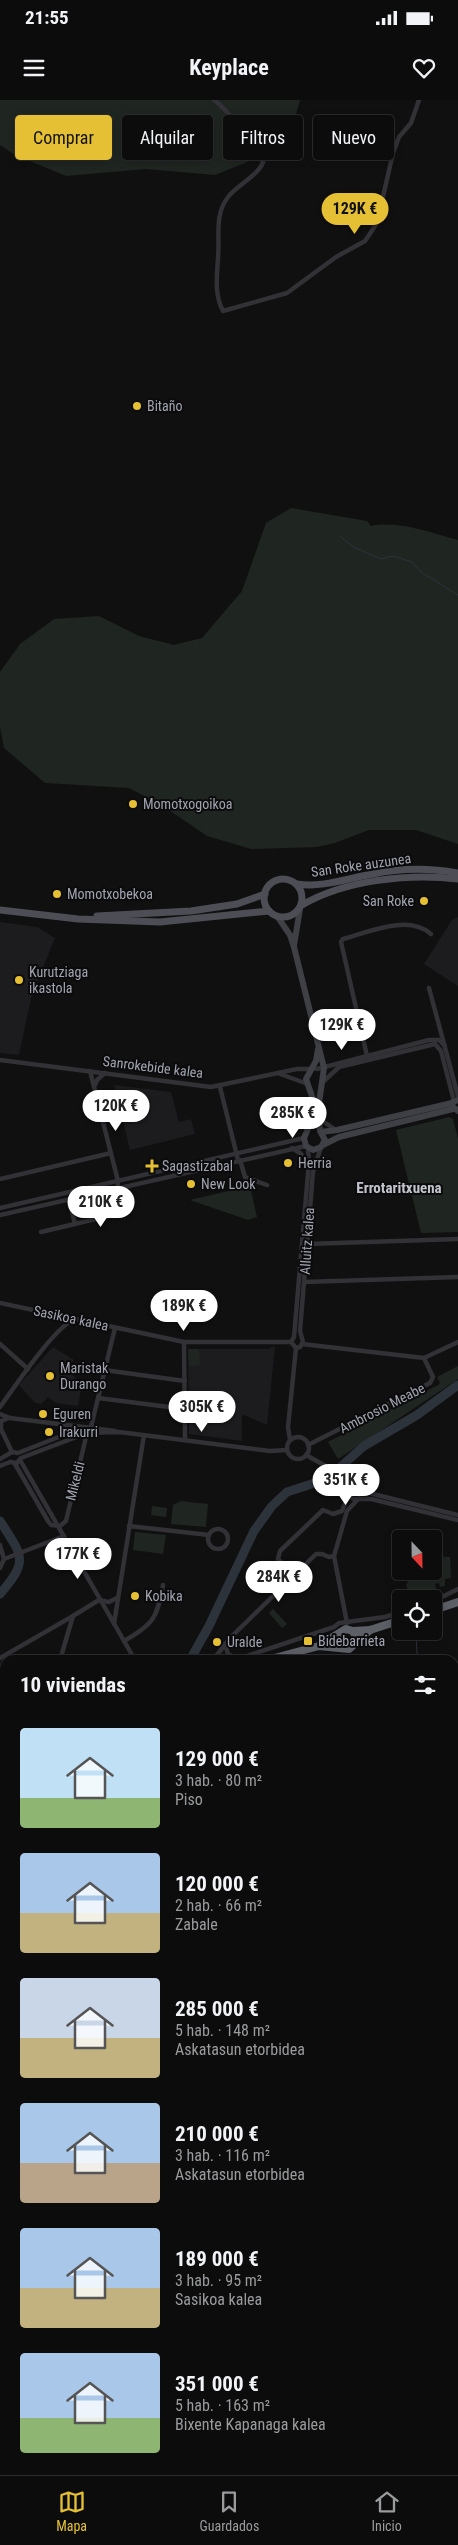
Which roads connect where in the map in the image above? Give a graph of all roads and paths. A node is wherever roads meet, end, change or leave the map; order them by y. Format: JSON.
{"nodes":[{"id":1,"x":214,"y":100,"type":"edge"},
{"id":2,"x":419,"y":100,"type":"edge"},
{"id":3,"x":458,"y":873,"type":"edge"},
{"id":4,"x":458,"y":879,"type":"edge"},
{"id":5,"x":297,"y":884,"type":"junction"},
{"id":6,"x":264,"y":894,"type":"junction"},
{"id":7,"x":0,"y":905,"type":"edge"},
{"id":8,"x":301,"y":907,"type":"junction"},
{"id":9,"x":0,"y":910,"type":"edge"},
{"id":10,"x":269,"y":912,"type":"junction"},
{"id":11,"x":277,"y":916,"type":"junction"},
{"id":12,"x":431,"y":934,"type":"dead end"},
{"id":13,"x":294,"y":947,"type":"junction"},
{"id":14,"x":429,"y":988,"type":"dead end"},
{"id":15,"x":445,"y":1046,"type":"junction"},
{"id":16,"x":320,"y":1052,"type":"junction"},
{"id":17,"x":367,"y":1056,"type":"junction"},
{"id":18,"x":0,"y":1060,"type":"edge"},
{"id":19,"x":337,"y":1063,"type":"junction"},
{"id":20,"x":90,"y":1071,"type":"junction"},
{"id":21,"x":105,"y":1073,"type":"junction"},
{"id":22,"x":318,"y":1073,"type":"junction"},
{"id":23,"x":280,"y":1074,"type":"junction"},
{"id":24,"x":308,"y":1085,"type":"junction"},
{"id":25,"x":95,"y":1087,"type":"junction"},
{"id":26,"x":220,"y":1087,"type":"junction"},
{"id":27,"x":456,"y":1103,"type":"edge"},
{"id":28,"x":318,"y":1110,"type":"junction"},
{"id":29,"x":337,"y":1130,"type":"junction"},
{"id":30,"x":321,"y":1131,"type":"junction"},
{"id":31,"x":305,"y":1135,"type":"junction"},
{"id":32,"x":307,"y":1147,"type":"junction"},
{"id":33,"x":322,"y":1147,"type":"junction"},
{"id":34,"x":292,"y":1148,"type":"junction"},
{"id":35,"x":111,"y":1152,"type":"junction"},
{"id":36,"x":236,"y":1154,"type":"junction"},
{"id":37,"x":239,"y":1160,"type":"junction"},
{"id":38,"x":309,"y":1164,"type":"junction"},
{"id":39,"x":244,"y":1176,"type":"junction"},
{"id":40,"x":0,"y":1179,"type":"edge"},
{"id":41,"x":239,"y":1180,"type":"dead end"},
{"id":42,"x":118,"y":1181,"type":"junction"},
{"id":43,"x":267,"y":1185,"type":"dead end"},
{"id":44,"x":118,"y":1189,"type":"junction"},
{"id":45,"x":69,"y":1200,"type":"junction"},
{"id":46,"x":0,"y":1208,"type":"edge"},
{"id":47,"x":0,"y":1216,"type":"edge"},
{"id":48,"x":75,"y":1224,"type":"junction"},
{"id":49,"x":41,"y":1232,"type":"dead end"},
{"id":50,"x":458,"y":1239,"type":"edge"},
{"id":51,"x":307,"y":1244,"type":"junction"},
{"id":52,"x":458,"y":1277,"type":"edge"},
{"id":53,"x":304,"y":1282,"type":"junction"},
{"id":54,"x":0,"y":1303,"type":"edge"},
{"id":55,"x":61,"y":1315,"type":"junction"},
{"id":56,"x":76,"y":1319,"type":"junction"},
{"id":57,"x":66,"y":1324,"type":"junction"},
{"id":58,"x":115,"y":1328,"type":"junction"},
{"id":59,"x":300,"y":1338,"type":"junction"},
{"id":60,"x":292,"y":1339,"type":"junction"},
{"id":61,"x":184,"y":1342,"type":"junction"},
{"id":62,"x":458,"y":1342,"type":"edge"},
{"id":63,"x":0,"y":1344,"type":"edge"},
{"id":64,"x":302,"y":1344,"type":"junction"},
{"id":65,"x":296,"y":1348,"type":"junction"},
{"id":66,"x":424,"y":1358,"type":"junction"},
{"id":67,"x":28,"y":1369,"type":"junction"},
{"id":68,"x":104,"y":1370,"type":"junction"},
{"id":69,"x":185,"y":1381,"type":"junction"},
{"id":70,"x":98,"y":1398,"type":"junction"},
{"id":71,"x":0,"y":1407,"type":"edge"},
{"id":72,"x":185,"y":1409,"type":"junction"},
{"id":73,"x":0,"y":1414,"type":"edge"},
{"id":74,"x":10,"y":1418,"type":"junction"},
{"id":75,"x":91,"y":1427,"type":"junction"},
{"id":76,"x":1,"y":1428,"type":"edge"},
{"id":77,"x":84,"y":1428,"type":"junction"},
{"id":78,"x":118,"y":1432,"type":"junction"},
{"id":79,"x":87,"y":1433,"type":"junction"},
{"id":80,"x":144,"y":1435,"type":"junction"},
{"id":81,"x":185,"y":1440,"type":"junction"},
{"id":82,"x":290,"y":1440,"type":"junction"},
{"id":83,"x":308,"y":1445,"type":"junction"},
{"id":84,"x":287,"y":1450,"type":"junction"},
{"id":85,"x":12,"y":1452,"type":"junction"},
{"id":86,"x":18,"y":1453,"type":"junction"},
{"id":87,"x":306,"y":1455,"type":"junction"},
{"id":88,"x":8,"y":1456,"type":"junction"},
{"id":89,"x":20,"y":1459,"type":"junction"},
{"id":90,"x":0,"y":1460,"type":"edge"},
{"id":91,"x":12,"y":1463,"type":"junction"},
{"id":92,"x":0,"y":1466,"type":"edge"},
{"id":93,"x":350,"y":1492,"type":"junction"},
{"id":94,"x":361,"y":1498,"type":"junction"},
{"id":95,"x":458,"y":1515,"type":"edge"},
{"id":96,"x":458,"y":1520,"type":"edge"},
{"id":97,"x":60,"y":1526,"type":"junction"},
{"id":98,"x":129,"y":1526,"type":"junction"},
{"id":99,"x":209,"y":1534,"type":"junction"},
{"id":100,"x":64,"y":1536,"type":"junction"},
{"id":101,"x":0,"y":1545,"type":"edge"},
{"id":102,"x":334,"y":1556,"type":"junction"},
{"id":103,"x":6,"y":1559,"type":"junction"},
{"id":104,"x":0,"y":1568,"type":"edge"},
{"id":105,"x":294,"y":1575,"type":"junction"},
{"id":106,"x":162,"y":1585,"type":"dead end"},
{"id":107,"x":458,"y":1590,"type":"edge"},
{"id":108,"x":442,"y":1597,"type":"edge"},
{"id":109,"x":117,"y":1598,"type":"junction"},
{"id":110,"x":100,"y":1600,"type":"junction"},
{"id":111,"x":458,"y":1602,"type":"edge"},
{"id":112,"x":442,"y":1607,"type":"edge"},
{"id":113,"x":392,"y":1615,"type":"edge"},
{"id":114,"x":73,"y":1616,"type":"junction"},
{"id":115,"x":341,"y":1623,"type":"junction"},
{"id":116,"x":392,"y":1623,"type":"edge"},
{"id":117,"x":114,"y":1625,"type":"junction"},
{"id":118,"x":350,"y":1628,"type":"junction"},
{"id":119,"x":370,"y":1630,"type":"junction"},
{"id":120,"x":338,"y":1633,"type":"junction"},
{"id":121,"x":357,"y":1640,"type":"junction"},
{"id":122,"x":124,"y":1641,"type":"junction"},
{"id":123,"x":226,"y":1644,"type":"junction"},
{"id":124,"x":318,"y":1646,"type":"junction"},
{"id":125,"x":340,"y":1647,"type":"junction"},
{"id":126,"x":5,"y":1655,"type":"edge"},
{"id":127,"x":61,"y":1655,"type":"edge"},
{"id":128,"x":132,"y":1655,"type":"edge"},
{"id":129,"x":217,"y":1655,"type":"edge"},
{"id":130,"x":230,"y":1655,"type":"edge"},
{"id":131,"x":250,"y":1655,"type":"edge"},
{"id":132,"x":285,"y":1655,"type":"edge"}],
"edges":[{"from":1,"to":2,"type":"street"},
{"from":3,"to":5,"type":"main road","name":"San Roke auzunea"},
{"from":4,"to":8,"type":"main road"},
{"from":5,"to":6,"type":"main road"},
{"from":5,"to":8,"type":"main road"},
{"from":6,"to":7,"type":"main road"},
{"from":6,"to":10,"type":"main road"},
{"from":8,"to":11,"type":"main road"},
{"from":8,"to":13,"type":"street"},
{"from":9,"to":10,"type":"main road"},
{"from":10,"to":11,"type":"main road"},
{"from":11,"to":13,"type":"street"},
{"from":12,"to":17,"type":"street"},
{"from":13,"to":16,"type":"street"},
{"from":14,"to":15,"type":"street"},
{"from":15,"to":17,"type":"street"},
{"from":15,"to":27,"type":"street"},
{"from":16,"to":19,"type":"street"},
{"from":16,"to":22,"type":"street"},
{"from":16,"to":22,"type":"street"},
{"from":17,"to":19,"type":"street"},
{"from":18,"to":20,"type":"street","name":"Sanrokebide kalea"},
{"from":19,"to":22,"type":"street"},
{"from":20,"to":21,"type":"street","name":"Sanrokebide kalea"},
{"from":20,"to":25,"type":"street"},
{"from":21,"to":25,"type":"street"},
{"from":21,"to":26,"type":"street","name":"Sanrokebide kalea"},
{"from":22,"to":23,"type":"street","name":"Sanrokebide kalea"},
{"from":22,"to":24,"type":"street"},
{"from":22,"to":24,"type":"street"},
{"from":22,"to":27,"type":"street"},
{"from":22,"to":28,"type":"street"},
{"from":23,"to":24,"type":"street"},
{"from":23,"to":26,"type":"street","name":"Sanrokebide kalea"},
{"from":24,"to":31,"type":"street"},
{"from":25,"to":35,"type":"street"},
{"from":26,"to":36,"type":"street"},
{"from":27,"to":29,"type":"street"},
{"from":27,"to":33,"type":"street"},
{"from":28,"to":29,"type":"street"},
{"from":28,"to":30,"type":"street"},
{"from":29,"to":30,"type":"street"},
{"from":30,"to":31,"type":"street"},
{"from":30,"to":33,"type":"street"},
{"from":31,"to":32,"type":"street"},
{"from":31,"to":36,"type":"street"},
{"from":32,"to":33,"type":"street"},
{"from":32,"to":34,"type":"street"},
{"from":32,"to":38,"type":"street","name":"Alluitz kalea"},
{"from":33,"to":51,"type":"street","name":"Alluitz kalea"},
{"from":34,"to":37,"type":"street"},
{"from":34,"to":38,"type":"street"},
{"from":35,"to":40,"type":"street"},
{"from":35,"to":42,"type":"street"},
{"from":36,"to":37,"type":"street"},
{"from":36,"to":42,"type":"street"},
{"from":37,"to":39,"type":"street"},
{"from":37,"to":44,"type":"street"},
{"from":38,"to":60,"type":"street","name":"Alluitz kalea"},
{"from":39,"to":41,"type":"street"},
{"from":39,"to":43,"type":"street"},
{"from":42,"to":44,"type":"street"},
{"from":42,"to":46,"type":"street"},
{"from":44,"to":45,"type":"street"},
{"from":44,"to":48,"type":"street"},
{"from":45,"to":47,"type":"street"},
{"from":45,"to":48,"type":"street"},
{"from":48,"to":49,"type":"street"},
{"from":50,"to":51,"type":"street"},
{"from":51,"to":53,"type":"street","name":"Alluitz kalea"},
{"from":52,"to":53,"type":"street"},
{"from":53,"to":59,"type":"street","name":"Alluitz kalea"},
{"from":54,"to":55,"type":"street","name":"Sasikoa kalea"},
{"from":55,"to":56,"type":"street","name":"Sasikoa kalea"},
{"from":55,"to":57,"type":"street"},
{"from":56,"to":57,"type":"street"},
{"from":56,"to":58,"type":"street","name":"Sasikoa kalea"},
{"from":57,"to":67,"type":"street"},
{"from":58,"to":61,"type":"street","name":"Sasikoa kalea"},
{"from":58,"to":68,"type":"street"},
{"from":59,"to":60,"type":"street","name":"Sasikoa kalea"},
{"from":59,"to":64,"type":"street"},
{"from":60,"to":61,"type":"street","name":"Sasikoa kalea"},
{"from":60,"to":65,"type":"street"},
{"from":61,"to":69,"type":"street"},
{"from":62,"to":66,"type":"street"},
{"from":63,"to":67,"type":"street"},
{"from":64,"to":65,"type":"street"},
{"from":64,"to":66,"type":"street"},
{"from":65,"to":82,"type":"street"},
{"from":66,"to":83,"type":"street","name":"Ambrosio Meabe"},
{"from":67,"to":71,"type":"street"},
{"from":68,"to":69,"type":"street"},
{"from":68,"to":70,"type":"street"},
{"from":69,"to":72,"type":"street"},
{"from":70,"to":72,"type":"street"},
{"from":70,"to":75,"type":"street"},
{"from":72,"to":81,"type":"street"},
{"from":73,"to":74,"type":"street"},
{"from":74,"to":76,"type":"street"},
{"from":74,"to":77,"type":"street"},
{"from":75,"to":77,"type":"street"},
{"from":75,"to":78,"type":"street"},
{"from":76,"to":85,"type":"street"},
{"from":77,"to":86,"type":"street"},
{"from":78,"to":79,"type":"street"},
{"from":78,"to":80,"type":"street"},
{"from":79,"to":89,"type":"street"},
{"from":79,"to":97,"type":"street","name":"Mikeldi"},
{"from":80,"to":81,"type":"street"},
{"from":80,"to":98,"type":"street"},
{"from":81,"to":84,"type":"street"},
{"from":82,"to":83,"type":"street"},
{"from":82,"to":84,"type":"street"},
{"from":83,"to":87,"type":"street"},
{"from":84,"to":87,"type":"street"},
{"from":85,"to":86,"type":"street"},
{"from":85,"to":88,"type":"street"},
{"from":86,"to":89,"type":"street"},
{"from":87,"to":93,"type":"street"},
{"from":88,"to":90,"type":"street"},
{"from":88,"to":91,"type":"street"},
{"from":89,"to":91,"type":"street"},
{"from":89,"to":97,"type":"street"},
{"from":91,"to":92,"type":"street"},
{"from":91,"to":97,"type":"street"},
{"from":93,"to":94,"type":"street"},
{"from":93,"to":95,"type":"street"},
{"from":93,"to":105,"type":"street"},
{"from":94,"to":96,"type":"street"},
{"from":94,"to":102,"type":"street"},
{"from":97,"to":100,"type":"street"},
{"from":98,"to":99,"type":"street"},
{"from":98,"to":109,"type":"street"},
{"from":99,"to":99,"type":"street"},
{"from":100,"to":103,"type":"street"},
{"from":100,"to":110,"type":"street"},
{"from":101,"to":103,"type":"street"},
{"from":102,"to":105,"type":"street"},
{"from":102,"to":118,"type":"street"},
{"from":103,"to":104,"type":"street"},
{"from":105,"to":123,"type":"street"},
{"from":106,"to":122,"type":"street"},
{"from":107,"to":108,"type":"street"},
{"from":109,"to":110,"type":"street"},
{"from":109,"to":117,"type":"street"},
{"from":110,"to":114,"type":"street"},
{"from":110,"to":117,"type":"street"},
{"from":111,"to":112,"type":"highway"},
{"from":113,"to":118,"type":"street"},
{"from":114,"to":126,"type":"street"},
{"from":114,"to":127,"type":"street"},
{"from":115,"to":118,"type":"street"},
{"from":115,"to":120,"type":"street"},
{"from":115,"to":131,"type":"street"},
{"from":116,"to":119,"type":"highway"},
{"from":117,"to":122,"type":"street"},
{"from":118,"to":119,"type":"highway"},
{"from":118,"to":120,"type":"highway"},
{"from":118,"to":121,"type":"highway"},
{"from":119,"to":121,"type":"highway"},
{"from":120,"to":124,"type":"highway"},
{"from":120,"to":125,"type":"highway"},
{"from":121,"to":125,"type":"highway"},
{"from":122,"to":128,"type":"street"},
{"from":123,"to":129,"type":"street"},
{"from":123,"to":130,"type":"street"},
{"from":124,"to":125,"type":"highway"},
{"from":124,"to":132,"type":"highway"}]}
